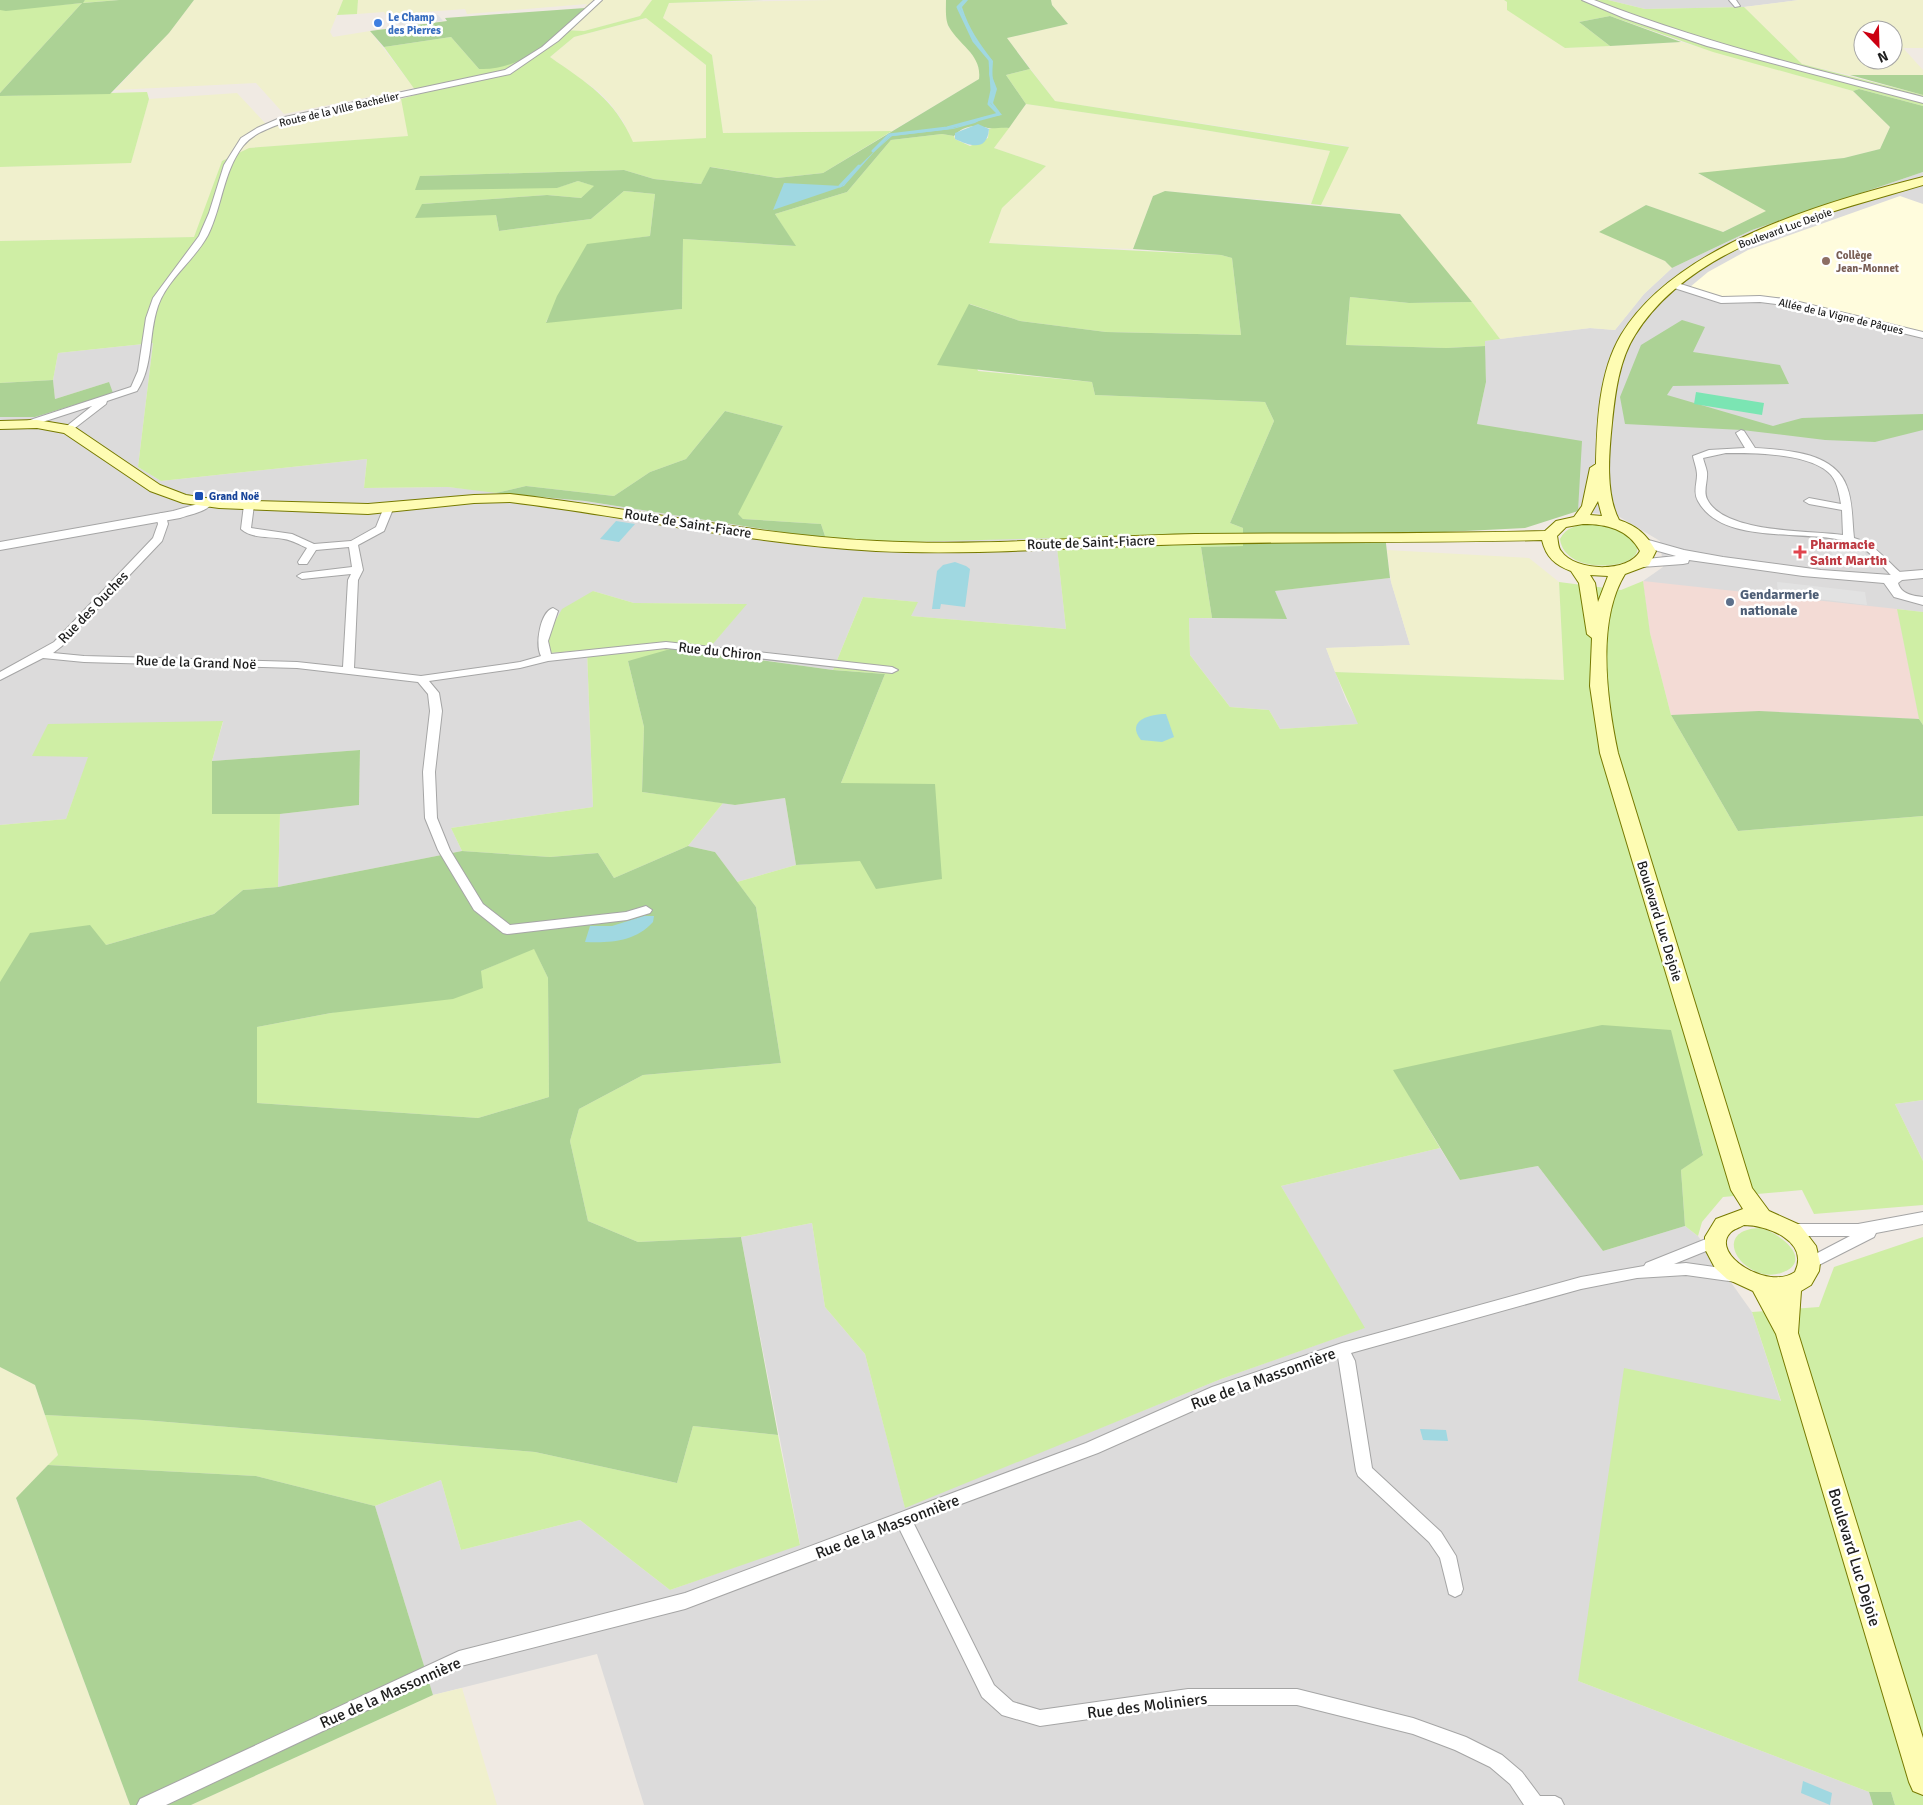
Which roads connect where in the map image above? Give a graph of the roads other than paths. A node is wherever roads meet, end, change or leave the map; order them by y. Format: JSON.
{"nodes":[{"id":1,"x":600,"y":0,"type":"edge"},
{"id":2,"x":1586,"y":0,"type":"edge"},
{"id":3,"x":1923,"y":100,"type":"edge"},
{"id":4,"x":1923,"y":181,"type":"edge"},
{"id":5,"x":1671,"y":284,"type":"junction"},
{"id":6,"x":1923,"y":335,"type":"edge"},
{"id":7,"x":105,"y":400,"type":"junction"},
{"id":8,"x":74,"y":408,"type":"junction"},
{"id":9,"x":0,"y":424,"type":"edge"},
{"id":10,"x":27,"y":424,"type":"junction"},
{"id":11,"x":64,"y":428,"type":"junction"},
{"id":12,"x":1604,"y":433,"type":"junction"},
{"id":13,"x":1741,"y":433,"type":"dead end"},
{"id":14,"x":1754,"y":452,"type":"junction"},
{"id":15,"x":183,"y":499,"type":"junction"},
{"id":16,"x":1809,"y":501,"type":"dead end"},
{"id":17,"x":208,"y":502,"type":"junction"},
{"id":18,"x":249,"y":506,"type":"junction"},
{"id":19,"x":388,"y":508,"type":"junction"},
{"id":20,"x":1846,"y":508,"type":"junction"},
{"id":21,"x":161,"y":516,"type":"junction"},
{"id":22,"x":1578,"y":520,"type":"junction"},
{"id":23,"x":1613,"y":523,"type":"junction"},
{"id":24,"x":1549,"y":534,"type":"junction"},
{"id":25,"x":1398,"y":539,"type":"junction"},
{"id":26,"x":1849,"y":540,"type":"junction"},
{"id":27,"x":1645,"y":543,"type":"junction"},
{"id":28,"x":353,"y":544,"type":"junction"},
{"id":29,"x":0,"y":546,"type":"edge"},
{"id":30,"x":313,"y":547,"type":"junction"},
{"id":31,"x":1553,"y":553,"type":"junction"},
{"id":32,"x":1713,"y":560,"type":"junction"},
{"id":33,"x":304,"y":562,"type":"dead end"},
{"id":34,"x":1642,"y":563,"type":"junction"},
{"id":35,"x":1577,"y":567,"type":"junction"},
{"id":36,"x":358,"y":570,"type":"junction"},
{"id":37,"x":1618,"y":572,"type":"junction"},
{"id":38,"x":1923,"y":574,"type":"edge"},
{"id":39,"x":302,"y":576,"type":"dead end"},
{"id":40,"x":1894,"y":582,"type":"junction"},
{"id":41,"x":1923,"y":601,"type":"edge"},
{"id":42,"x":553,"y":611,"type":"dead end"},
{"id":43,"x":1597,"y":648,"type":"junction"},
{"id":44,"x":44,"y":655,"type":"junction"},
{"id":45,"x":548,"y":658,"type":"junction"},
{"id":46,"x":348,"y":670,"type":"junction"},
{"id":47,"x":892,"y":670,"type":"dead end"},
{"id":48,"x":0,"y":677,"type":"edge"},
{"id":49,"x":421,"y":679,"type":"junction"},
{"id":50,"x":646,"y":910,"type":"dead end"},
{"id":51,"x":1742,"y":1190,"type":"junction"},
{"id":52,"x":1761,"y":1217,"type":"junction"},
{"id":53,"x":1923,"y":1218,"type":"edge"},
{"id":54,"x":1733,"y":1220,"type":"junction"},
{"id":55,"x":1875,"y":1229,"type":"junction"},
{"id":56,"x":1791,"y":1230,"type":"junction"},
{"id":57,"x":1716,"y":1240,"type":"junction"},
{"id":58,"x":1811,"y":1263,"type":"junction"},
{"id":59,"x":1637,"y":1272,"type":"junction"},
{"id":60,"x":1736,"y":1276,"type":"junction"},
{"id":61,"x":1790,"y":1286,"type":"junction"},
{"id":62,"x":1762,"y":1287,"type":"junction"},
{"id":63,"x":1788,"y":1333,"type":"junction"},
{"id":64,"x":1342,"y":1349,"type":"junction"},
{"id":65,"x":904,"y":1520,"type":"junction"},
{"id":66,"x":1454,"y":1589,"type":"dead end"},
{"id":67,"x":1923,"y":1782,"type":"edge"},
{"id":68,"x":146,"y":1805,"type":"edge"},
{"id":69,"x":1535,"y":1805,"type":"edge"},
{"id":70,"x":1554,"y":1805,"type":"edge"}],
"edges":[{"from":1,"to":7,"type":"street","name":"Route de la Ville Bachelier"},
{"from":2,"to":3,"type":"street"},
{"from":4,"to":5,"type":"main road","name":"Boulevard Luc Dejoie"},
{"from":5,"to":6,"type":"street","name":"Allée de la Vigne de Pâques"},
{"from":5,"to":12,"type":"main road","name":"Boulevard Luc Dejoie"},
{"from":7,"to":8,"type":"street"},
{"from":7,"to":11,"type":"street"},
{"from":8,"to":10,"type":"street"},
{"from":8,"to":11,"type":"street"},
{"from":9,"to":10,"type":"main road"},
{"from":10,"to":11,"type":"main road"},
{"from":11,"to":15,"type":"main road","name":"Route de Saint-Fiacre"},
{"from":12,"to":22,"type":"main road","name":"Boulevard Luc Dejoie"},
{"from":12,"to":23,"type":"main road","name":"Boulevard Luc Dejoie"},
{"from":13,"to":14,"type":"street"},
{"from":14,"to":20,"type":"street"},
{"from":14,"to":26,"type":"street"},
{"from":15,"to":17,"type":"main road","name":"Route de Saint-Fiacre"},
{"from":15,"to":21,"type":"street"},
{"from":16,"to":20,"type":"street"},
{"from":17,"to":18,"type":"main road","name":"Route de Saint-Fiacre"},
{"from":17,"to":21,"type":"street"},
{"from":18,"to":19,"type":"main road","name":"Route de Saint-Fiacre"},
{"from":18,"to":30,"type":"street"},
{"from":19,"to":25,"type":"main road","name":"Route de Saint-Fiacre"},
{"from":19,"to":28,"type":"street"},
{"from":20,"to":26,"type":"street"},
{"from":21,"to":29,"type":"street"},
{"from":21,"to":44,"type":"street","name":"Rue des Ouches"},
{"from":22,"to":23,"type":"main road"},
{"from":22,"to":24,"type":"main road"},
{"from":23,"to":27,"type":"main road"},
{"from":24,"to":25,"type":"main road","name":"Route de Saint-Fiacre"},
{"from":24,"to":31,"type":"main road"},
{"from":25,"to":31,"type":"main road","name":"Route de Saint-Fiacre"},
{"from":26,"to":40,"type":"street"},
{"from":27,"to":32,"type":"street"},
{"from":27,"to":34,"type":"main road"},
{"from":28,"to":30,"type":"street"},
{"from":28,"to":36,"type":"street"},
{"from":30,"to":33,"type":"street"},
{"from":31,"to":35,"type":"main road","name":"Route de Saint-Fiacre"},
{"from":32,"to":34,"type":"street"},
{"from":32,"to":40,"type":"street"},
{"from":34,"to":37,"type":"main road"},
{"from":35,"to":37,"type":"main road"},
{"from":35,"to":43,"type":"main road","name":"Boulevard Luc Dejoie"},
{"from":36,"to":39,"type":"street"},
{"from":36,"to":46,"type":"street"},
{"from":37,"to":43,"type":"main road","name":"Boulevard Luc Dejoie"},
{"from":38,"to":40,"type":"street"},
{"from":40,"to":41,"type":"street"},
{"from":42,"to":45,"type":"street"},
{"from":43,"to":51,"type":"main road","name":"Boulevard Luc Dejoie"},
{"from":44,"to":46,"type":"street","name":"Rue de la Grand Noë"},
{"from":44,"to":48,"type":"street","name":"Rue des Ouches"},
{"from":45,"to":47,"type":"street","name":"Rue du Chiron"},
{"from":45,"to":49,"type":"street","name":"Rue du Chiron"},
{"from":46,"to":49,"type":"street","name":"Rue de la Grand Noë"},
{"from":49,"to":50,"type":"street"},
{"from":51,"to":52,"type":"main road","name":"Boulevard Luc Dejoie"},
{"from":51,"to":54,"type":"main road"},
{"from":52,"to":54,"type":"main road"},
{"from":52,"to":56,"type":"main road"},
{"from":53,"to":55,"type":"street"},
{"from":54,"to":57,"type":"main road"},
{"from":55,"to":56,"type":"street"},
{"from":55,"to":58,"type":"street"},
{"from":56,"to":58,"type":"main road"},
{"from":57,"to":59,"type":"street","name":"Rue de la Massonnière"},
{"from":57,"to":60,"type":"main road"},
{"from":58,"to":61,"type":"main road"},
{"from":59,"to":60,"type":"street","name":"Rue de la Massonnière"},
{"from":59,"to":64,"type":"street","name":"Rue de la Massonnière"},
{"from":60,"to":62,"type":"main road"},
{"from":61,"to":62,"type":"main road"},
{"from":61,"to":63,"type":"main road","name":"Boulevard Luc Dejoie"},
{"from":62,"to":63,"type":"main road","name":"Boulevard Luc Dejoie"},
{"from":63,"to":67,"type":"main road","name":"Boulevard Luc Dejoie"},
{"from":64,"to":65,"type":"street","name":"Rue de la Massonnière"},
{"from":64,"to":66,"type":"street"},
{"from":65,"to":68,"type":"street","name":"Rue de la Massonnière"},
{"from":65,"to":69,"type":"street","name":"Rue des Moliniers"},
{"from":69,"to":70,"type":"street"}]}
